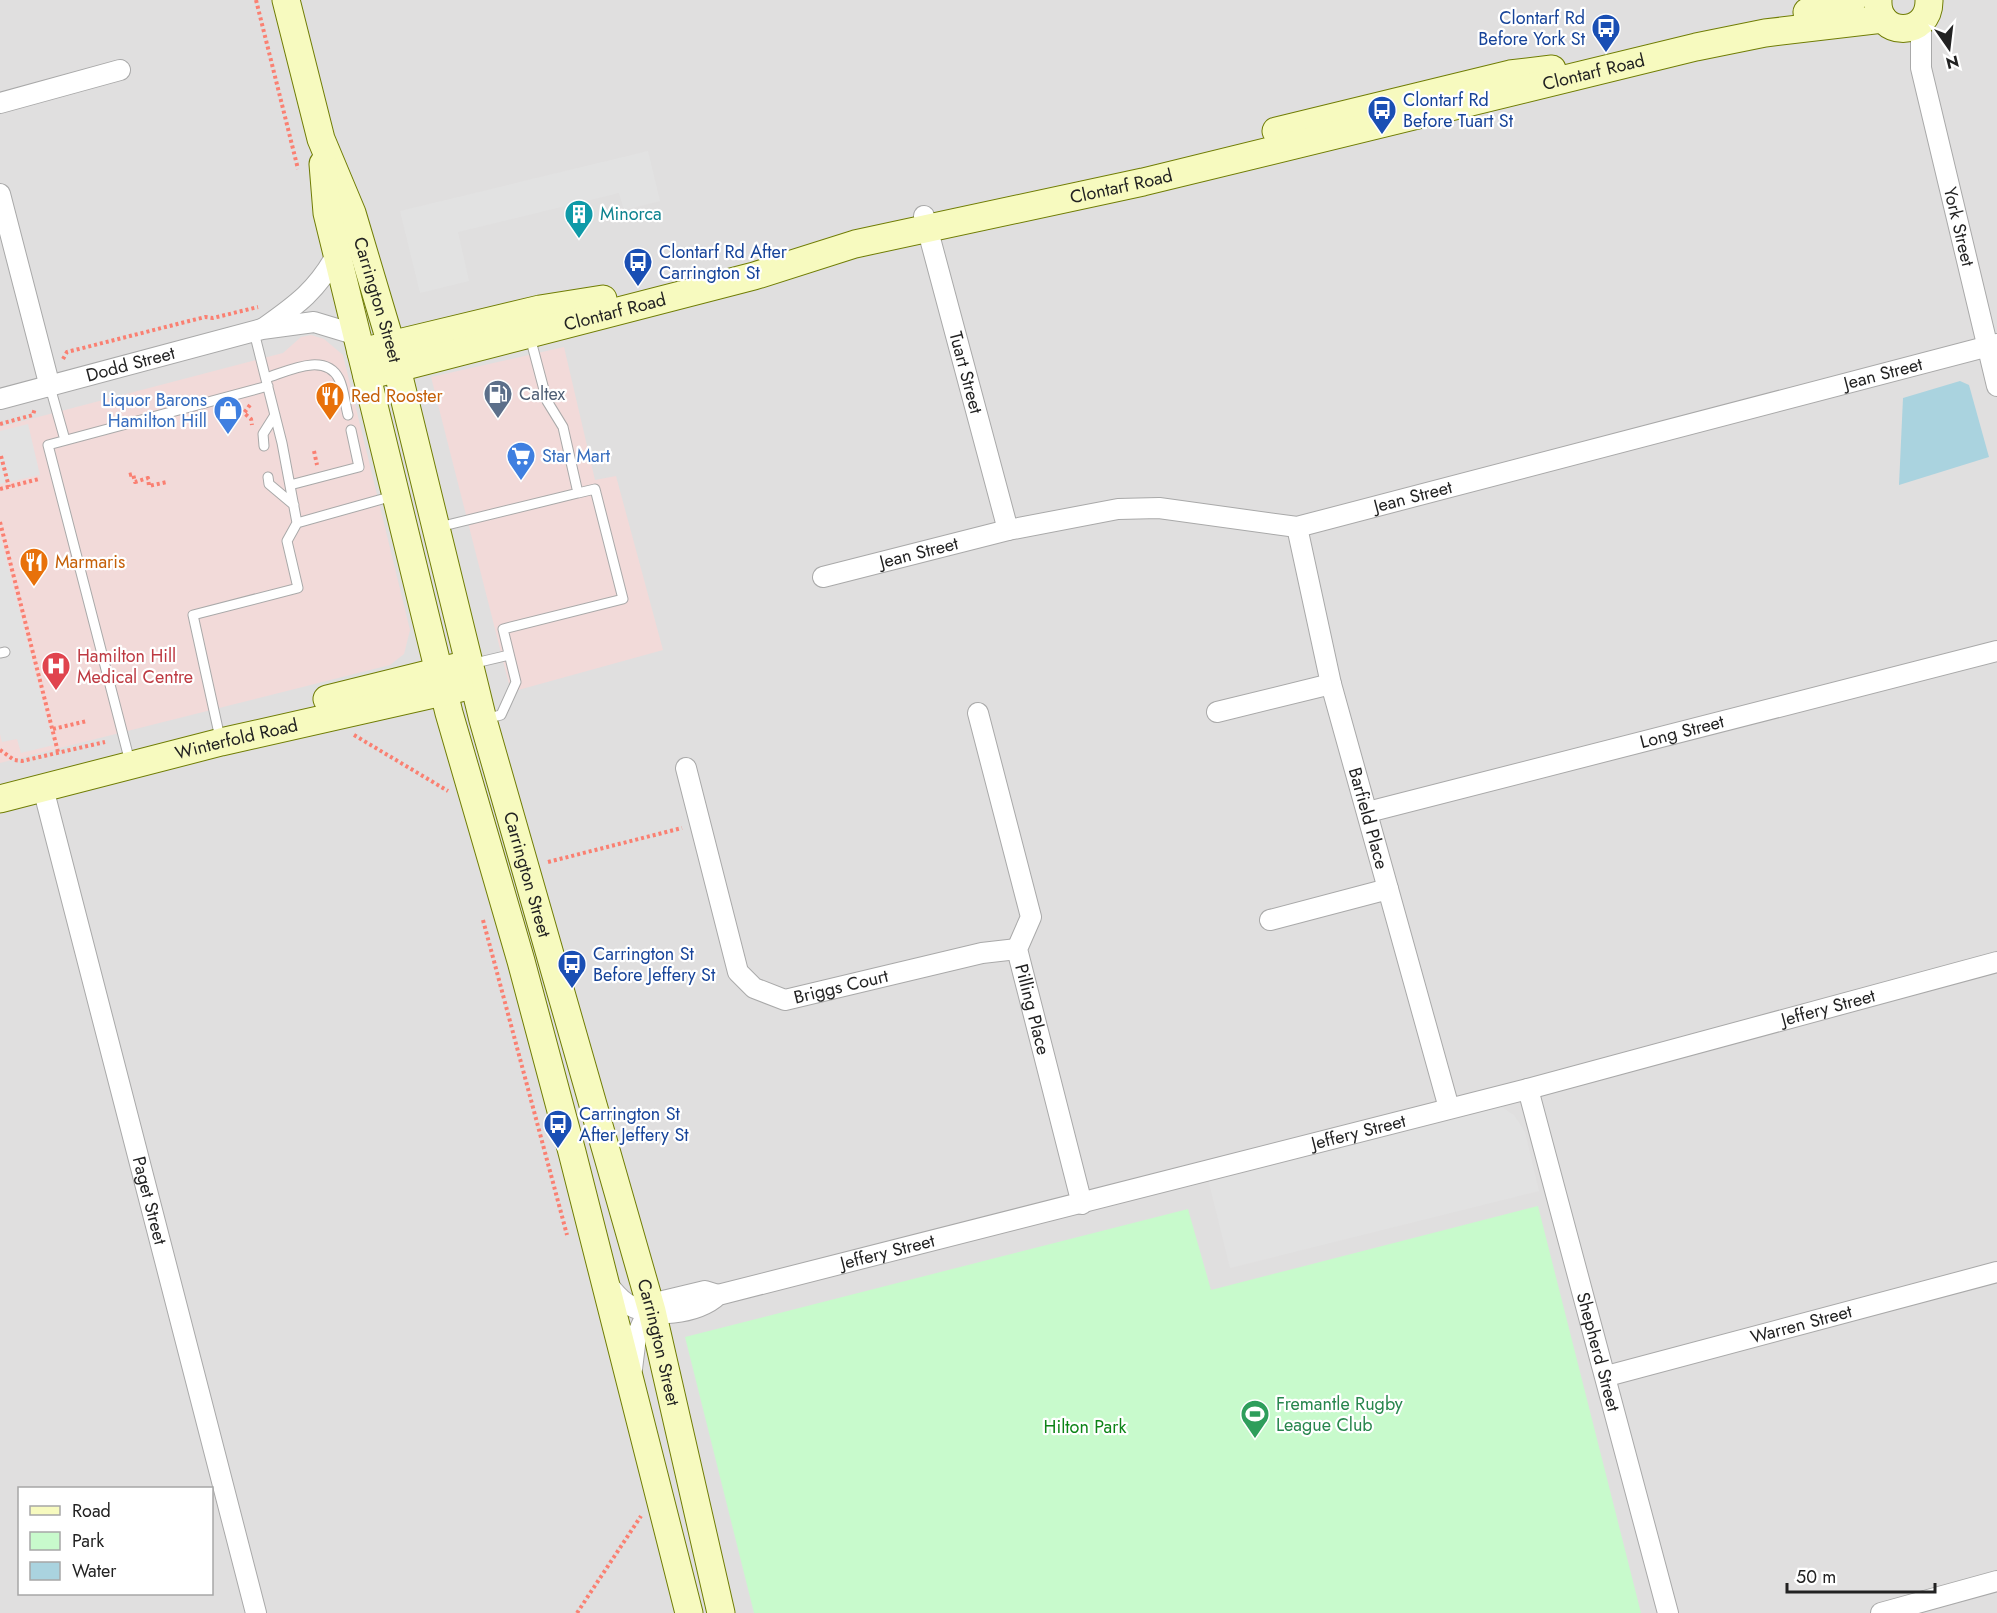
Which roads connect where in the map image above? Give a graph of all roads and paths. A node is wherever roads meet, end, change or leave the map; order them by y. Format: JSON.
{"nodes":[{"id":1,"x":256,"y":0,"type":"edge"},
{"id":2,"x":286,"y":0,"type":"edge"},
{"id":3,"x":1853,"y":0,"type":"edge"},
{"id":4,"x":1930,"y":8,"type":"edge"},
{"id":5,"x":1885,"y":16,"type":"edge"},
{"id":6,"x":1921,"y":68,"type":"junction"},
{"id":7,"x":120,"y":70,"type":"dead end"},
{"id":8,"x":0,"y":103,"type":"edge"},
{"id":9,"x":321,"y":139,"type":"junction"},
{"id":10,"x":301,"y":179,"type":"dead end"},
{"id":11,"x":0,"y":194,"type":"edge"},
{"id":12,"x":925,"y":222,"type":"junction"},
{"id":13,"x":337,"y":254,"type":"junction"},
{"id":14,"x":266,"y":304,"type":"dead end"},
{"id":15,"x":258,"y":331,"type":"junction"},
{"id":16,"x":530,"y":334,"type":"junction"},
{"id":17,"x":1992,"y":346,"type":"edge"},
{"id":18,"x":362,"y":354,"type":"junction"},
{"id":19,"x":394,"y":357,"type":"junction"},
{"id":20,"x":61,"y":362,"type":"dead end"},
{"id":21,"x":267,"y":382,"type":"junction"},
{"id":22,"x":1997,"y":386,"type":"edge"},
{"id":23,"x":247,"y":392,"type":"junction"},
{"id":24,"x":44,"y":394,"type":"junction"},
{"id":25,"x":0,"y":399,"type":"edge"},
{"id":26,"x":275,"y":415,"type":"junction"},
{"id":27,"x":348,"y":415,"type":"dead end"},
{"id":28,"x":0,"y":424,"type":"edge"},
{"id":29,"x":351,"y":430,"type":"dead end"},
{"id":30,"x":65,"y":440,"type":"junction"},
{"id":31,"x":264,"y":443,"type":"joint"},
{"id":32,"x":1,"y":456,"type":"edge"},
{"id":33,"x":129,"y":475,"type":"dead end"},
{"id":34,"x":268,"y":477,"type":"dead end"},
{"id":35,"x":39,"y":479,"type":"dead end"},
{"id":36,"x":167,"y":482,"type":"dead end"},
{"id":37,"x":290,"y":485,"type":"junction"},
{"id":38,"x":9,"y":487,"type":"junction"},
{"id":39,"x":0,"y":489,"type":"edge"},
{"id":40,"x":578,"y":493,"type":"junction"},
{"id":41,"x":395,"y":496,"type":"junction"},
{"id":42,"x":294,"y":505,"type":"junction"},
{"id":43,"x":0,"y":522,"type":"edge"},
{"id":44,"x":297,"y":523,"type":"junction"},
{"id":45,"x":1297,"y":527,"type":"junction"},
{"id":46,"x":436,"y":528,"type":"junction"},
{"id":47,"x":1008,"y":530,"type":"junction"},
{"id":48,"x":823,"y":578,"type":"dead end"},
{"id":49,"x":1997,"y":651,"type":"edge"},
{"id":50,"x":509,"y":655,"type":"junction"},
{"id":51,"x":471,"y":674,"type":"junction"},
{"id":52,"x":441,"y":682,"type":"junction"},
{"id":53,"x":1331,"y":684,"type":"junction"},
{"id":54,"x":1217,"y":712,"type":"dead end"},
{"id":55,"x":978,"y":713,"type":"dead end"},
{"id":56,"x":483,"y":720,"type":"junction"},
{"id":57,"x":87,"y":721,"type":"dead end"},
{"id":58,"x":52,"y":729,"type":"junction"},
{"id":59,"x":350,"y":733,"type":"dead end"},
{"id":60,"x":219,"y":735,"type":"junction"},
{"id":61,"x":0,"y":750,"type":"edge"},
{"id":62,"x":58,"y":752,"type":"junction"},
{"id":63,"x":121,"y":752,"type":"junction"},
{"id":64,"x":686,"y":768,"type":"dead end"},
{"id":65,"x":0,"y":781,"type":"edge"},
{"id":66,"x":43,"y":788,"type":"junction"},
{"id":67,"x":455,"y":795,"type":"dead end"},
{"id":68,"x":0,"y":799,"type":"edge"},
{"id":69,"x":1368,"y":812,"type":"junction"},
{"id":70,"x":700,"y":823,"type":"junction"},
{"id":71,"x":548,"y":862,"type":"dead end"},
{"id":72,"x":1388,"y":889,"type":"junction"},
{"id":73,"x":482,"y":915,"type":"dead end"},
{"id":74,"x":1270,"y":920,"type":"dead end"},
{"id":75,"x":1017,"y":950,"type":"junction"},
{"id":76,"x":1997,"y":962,"type":"edge"},
{"id":77,"x":1528,"y":1089,"type":"junction"},
{"id":78,"x":1449,"y":1108,"type":"junction"},
{"id":79,"x":1082,"y":1204,"type":"junction"},
{"id":80,"x":569,"y":1242,"type":"dead end"},
{"id":81,"x":1997,"y":1272,"type":"edge"},
{"id":82,"x":604,"y":1280,"type":"junction"},
{"id":83,"x":652,"y":1311,"type":"junction"},
{"id":84,"x":1607,"y":1376,"type":"junction"},
{"id":85,"x":630,"y":1382,"type":"junction"},
{"id":86,"x":638,"y":1504,"type":"dead end"},
{"id":87,"x":640,"y":1516,"type":"junction"},
{"id":88,"x":643,"y":1527,"type":"dead end"},
{"id":89,"x":1996,"y":1585,"type":"edge"},
{"id":90,"x":718,"y":1612,"type":"edge"},
{"id":91,"x":256,"y":1613,"type":"edge"},
{"id":92,"x":577,"y":1613,"type":"edge"},
{"id":93,"x":689,"y":1613,"type":"edge"},
{"id":94,"x":1668,"y":1613,"type":"edge"},
{"id":95,"x":1881,"y":1613,"type":"edge"}],
"edges":[{"from":1,"to":10,"type":"path"},
{"from":2,"to":9,"type":"main road","name":"Carrington Street"},
{"from":3,"to":12,"type":"main road","name":"Clontarf Road"},
{"from":4,"to":5,"type":"main road","name":"Clontarf Road"},
{"from":4,"to":6,"type":"street","name":"York Street"},
{"from":5,"to":6,"type":"street","name":"York Street"},
{"from":5,"to":12,"type":"main road","name":"Clontarf Road"},
{"from":6,"to":17,"type":"street","name":"York Street"},
{"from":7,"to":8,"type":"street"},
{"from":9,"to":13,"type":"main road","name":"Carrington Street"},
{"from":9,"to":19,"type":"main road","name":"Carrington Street"},
{"from":11,"to":24,"type":"street"},
{"from":12,"to":16,"type":"main road","name":"Clontarf Road"},
{"from":12,"to":19,"type":"main road","name":"Clontarf Road"},
{"from":12,"to":47,"type":"street","name":"Tuart Street"},
{"from":13,"to":15,"type":"street","name":"Dodd Street"},
{"from":13,"to":18,"type":"main road","name":"Carrington Street"},
{"from":14,"to":20,"type":"path"},
{"from":15,"to":18,"type":"street","name":"Dodd Street"},
{"from":15,"to":21,"type":"lane"},
{"from":15,"to":24,"type":"street","name":"Dodd Street"},
{"from":16,"to":19,"type":"main road","name":"Clontarf Road"},
{"from":16,"to":40,"type":"lane"},
{"from":17,"to":22,"type":"street","name":"York Street"},
{"from":17,"to":45,"type":"street","name":"Jean Street"},
{"from":18,"to":19,"type":"main road","name":"Clontarf Road"},
{"from":18,"to":41,"type":"main road","name":"Carrington Street"},
{"from":19,"to":46,"type":"main road","name":"Carrington Street"},
{"from":21,"to":23,"type":"lane"},
{"from":21,"to":26,"type":"lane"},
{"from":21,"to":27,"type":"lane"},
{"from":23,"to":30,"type":"lane"},
{"from":23,"to":31,"type":"path"},
{"from":24,"to":25,"type":"street","name":"Dodd Street"},
{"from":24,"to":28,"type":"path"},
{"from":24,"to":30,"type":"lane"},
{"from":26,"to":31,"type":"lane"},
{"from":26,"to":37,"type":"lane"},
{"from":29,"to":37,"type":"lane"},
{"from":30,"to":63,"type":"lane"},
{"from":32,"to":38,"type":"path"},
{"from":33,"to":36,"type":"path"},
{"from":34,"to":42,"type":"lane"},
{"from":35,"to":38,"type":"path"},
{"from":37,"to":42,"type":"lane"},
{"from":38,"to":39,"type":"path"},
{"from":40,"to":46,"type":"lane"},
{"from":40,"to":50,"type":"lane"},
{"from":41,"to":44,"type":"lane"},
{"from":41,"to":52,"type":"main road","name":"Carrington Street"},
{"from":42,"to":44,"type":"lane"},
{"from":43,"to":58,"type":"path"},
{"from":44,"to":60,"type":"lane"},
{"from":45,"to":47,"type":"street","name":"Jean Street"},
{"from":45,"to":53,"type":"street","name":"Barfield Place"},
{"from":46,"to":51,"type":"main road","name":"Carrington Street"},
{"from":47,"to":48,"type":"street","name":"Jean Street"},
{"from":49,"to":69,"type":"street","name":"Long Street"},
{"from":50,"to":51,"type":"lane"},
{"from":50,"to":56,"type":"lane"},
{"from":51,"to":52,"type":"main road","name":"Winterfold Road"},
{"from":51,"to":56,"type":"main road","name":"Carrington Street"},
{"from":52,"to":60,"type":"main road","name":"Winterfold Road"},
{"from":52,"to":82,"type":"main road","name":"Carrington Street"},
{"from":53,"to":54,"type":"street"},
{"from":53,"to":69,"type":"street","name":"Barfield Place"},
{"from":55,"to":75,"type":"street","name":"Pilling Place"},
{"from":56,"to":83,"type":"main road","name":"Carrington Street"},
{"from":57,"to":58,"type":"path"},
{"from":58,"to":62,"type":"path"},
{"from":59,"to":67,"type":"path"},
{"from":60,"to":63,"type":"main road","name":"Winterfold Road"},
{"from":61,"to":62,"type":"path"},
{"from":62,"to":63,"type":"path"},
{"from":63,"to":65,"type":"main road","name":"Winterfold Road"},
{"from":63,"to":66,"type":"main road","name":"Winterfold Road"},
{"from":64,"to":70,"type":"street","name":"Briggs Court"},
{"from":66,"to":68,"type":"main road","name":"Winterfold Road"},
{"from":66,"to":91,"type":"street","name":"Paget Street"},
{"from":69,"to":72,"type":"street","name":"Barfield Place"},
{"from":70,"to":71,"type":"path"},
{"from":70,"to":75,"type":"street","name":"Briggs Court"},
{"from":72,"to":74,"type":"street"},
{"from":72,"to":78,"type":"street","name":"Barfield Place"},
{"from":73,"to":80,"type":"path"},
{"from":75,"to":79,"type":"street","name":"Pilling Place"},
{"from":76,"to":77,"type":"street","name":"Jeffery Street"},
{"from":77,"to":78,"type":"street","name":"Jeffery Street"},
{"from":77,"to":84,"type":"street","name":"Shepherd Street"},
{"from":78,"to":79,"type":"street","name":"Jeffery Street"},
{"from":79,"to":83,"type":"street","name":"Jeffery Street"},
{"from":81,"to":84,"type":"street","name":"Warren Street"},
{"from":82,"to":83,"type":"street","name":"Jeffery Street"},
{"from":82,"to":85,"type":"main road","name":"Carrington Street"},
{"from":83,"to":85,"type":"street"},
{"from":83,"to":90,"type":"main road","name":"Carrington Street"},
{"from":84,"to":94,"type":"street","name":"Shepherd Street"},
{"from":85,"to":93,"type":"main road","name":"Carrington Street"},
{"from":86,"to":87,"type":"path"},
{"from":87,"to":88,"type":"path"},
{"from":87,"to":92,"type":"path"},
{"from":89,"to":95,"type":"street"}]}
